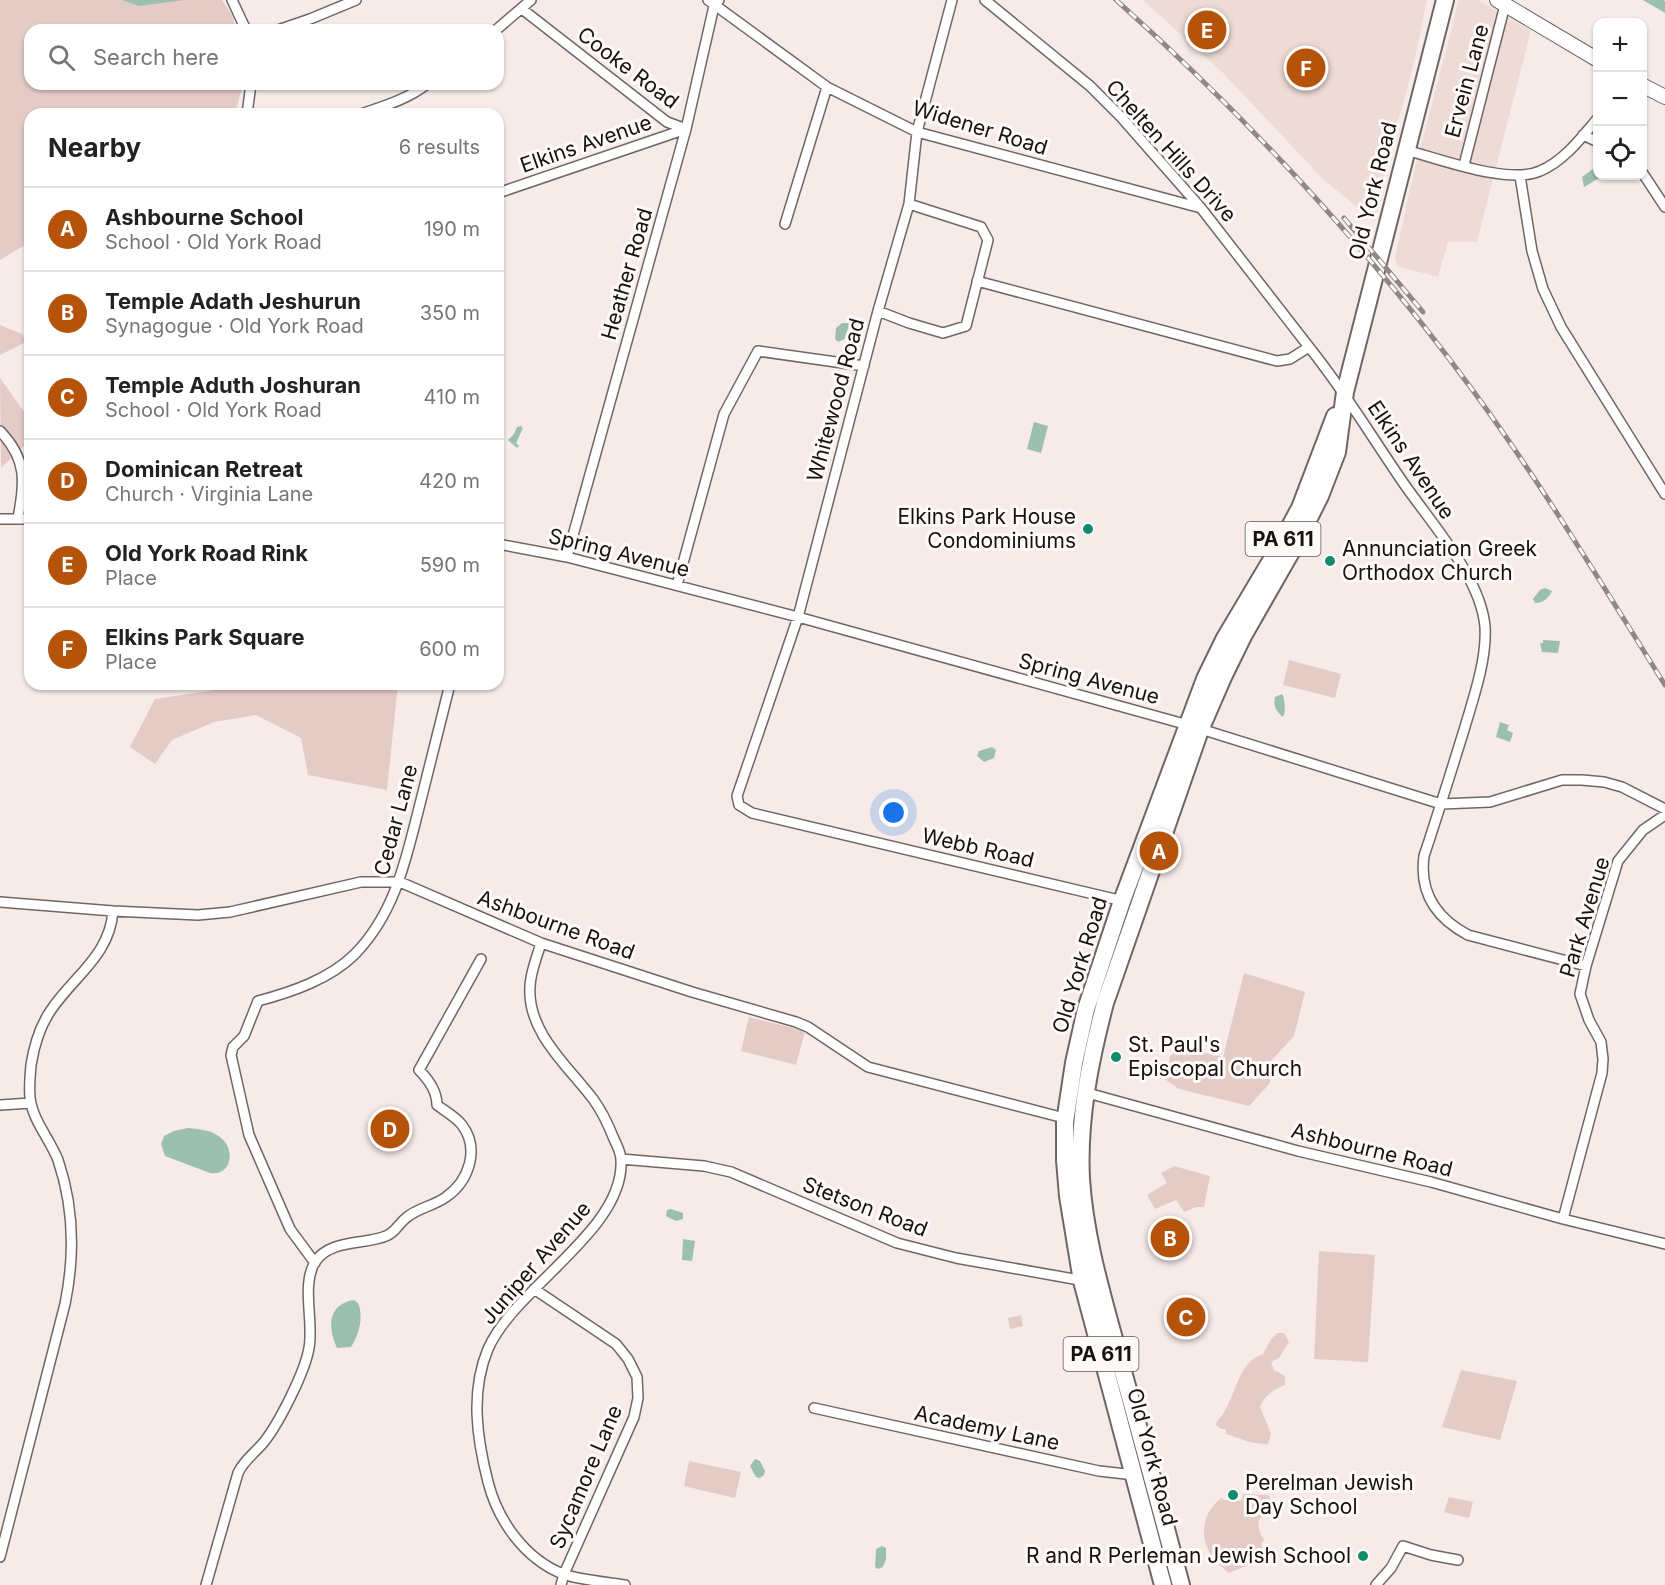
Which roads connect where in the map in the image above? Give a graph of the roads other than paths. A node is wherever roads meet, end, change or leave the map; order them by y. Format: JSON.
{"nodes":[{"id":1,"x":232,"y":0,"type":"edge"},
{"id":2,"x":356,"y":0,"type":"edge"},
{"id":3,"x":531,"y":0,"type":"edge"},
{"id":4,"x":952,"y":0,"type":"edge"},
{"id":5,"x":985,"y":0,"type":"edge"},
{"id":6,"x":1445,"y":0,"type":"edge"},
{"id":7,"x":714,"y":2,"type":"edge"},
{"id":8,"x":1501,"y":3,"type":"edge"},
{"id":9,"x":522,"y":9,"type":"junction"},
{"id":10,"x":243,"y":24,"type":"edge"},
{"id":11,"x":295,"y":24,"type":"edge"},
{"id":12,"x":503,"y":24,"type":"edge"},
{"id":13,"x":1593,"y":57,"type":"edge"},
{"id":14,"x":827,"y":87,"type":"junction"},
{"id":15,"x":1647,"y":88,"type":"edge"},
{"id":16,"x":250,"y":90,"type":"edge"},
{"id":17,"x":419,"y":90,"type":"edge"},
{"id":18,"x":1665,"y":97,"type":"edge"},
{"id":19,"x":249,"y":108,"type":"edge"},
{"id":20,"x":378,"y":108,"type":"edge"},
{"id":21,"x":1593,"y":124,"type":"edge"},
{"id":22,"x":686,"y":129,"type":"junction"},
{"id":23,"x":917,"y":132,"type":"junction"},
{"id":24,"x":1583,"y":135,"type":"junction"},
{"id":25,"x":1593,"y":140,"type":"edge"},
{"id":26,"x":1406,"y":150,"type":"junction"},
{"id":27,"x":1464,"y":165,"type":"junction"},
{"id":28,"x":1520,"y":176,"type":"junction"},
{"id":29,"x":1647,"y":180,"type":"edge"},
{"id":30,"x":504,"y":191,"type":"edge"},
{"id":31,"x":909,"y":204,"type":"junction"},
{"id":32,"x":1665,"y":207,"type":"edge"},
{"id":33,"x":1201,"y":208,"type":"junction"},
{"id":34,"x":785,"y":224,"type":"dead end"},
{"id":35,"x":977,"y":281,"type":"junction"},
{"id":36,"x":878,"y":311,"type":"junction"},
{"id":37,"x":1309,"y":347,"type":"junction"},
{"id":38,"x":864,"y":366,"type":"junction"},
{"id":39,"x":1345,"y":393,"type":"junction"},
{"id":40,"x":0,"y":431,"type":"edge"},
{"id":41,"x":1665,"y":494,"type":"edge"},
{"id":42,"x":18,"y":518,"type":"junction"},
{"id":43,"x":24,"y":518,"type":"edge"},
{"id":44,"x":0,"y":519,"type":"edge"},
{"id":45,"x":504,"y":545,"type":"edge"},
{"id":46,"x":567,"y":557,"type":"junction"},
{"id":47,"x":677,"y":585,"type":"junction"},
{"id":48,"x":798,"y":617,"type":"junction"},
{"id":49,"x":448,"y":690,"type":"edge"},
{"id":50,"x":1194,"y":728,"type":"junction"},
{"id":51,"x":1441,"y":804,"type":"junction"},
{"id":52,"x":739,"y":805,"type":"joint"},
{"id":53,"x":1665,"y":809,"type":"edge"},
{"id":54,"x":1665,"y":815,"type":"edge"},
{"id":55,"x":400,"y":882,"type":"junction"},
{"id":56,"x":1122,"y":901,"type":"junction"},
{"id":57,"x":0,"y":902,"type":"edge"},
{"id":58,"x":1140,"y":907,"type":"junction"},
{"id":59,"x":113,"y":911,"type":"junction"},
{"id":60,"x":541,"y":943,"type":"junction"},
{"id":61,"x":481,"y":959,"type":"dead end"},
{"id":62,"x":1586,"y":966,"type":"junction"},
{"id":63,"x":1078,"y":1091,"type":"junction"},
{"id":64,"x":31,"y":1103,"type":"junction"},
{"id":65,"x":0,"y":1105,"type":"edge"},
{"id":66,"x":1074,"y":1121,"type":"junction"},
{"id":67,"x":621,"y":1159,"type":"junction"},
{"id":68,"x":1563,"y":1219,"type":"junction"},
{"id":69,"x":1665,"y":1244,"type":"edge"},
{"id":70,"x":315,"y":1263,"type":"junction"},
{"id":71,"x":1090,"y":1281,"type":"junction"},
{"id":72,"x":534,"y":1289,"type":"junction"},
{"id":73,"x":814,"y":1408,"type":"dead end"},
{"id":74,"x":1133,"y":1474,"type":"junction"},
{"id":75,"x":1152,"y":1477,"type":"junction"},
{"id":76,"x":0,"y":1557,"type":"edge"},
{"id":77,"x":1458,"y":1560,"type":"dead end"},
{"id":78,"x":564,"y":1574,"type":"junction"},
{"id":79,"x":206,"y":1585,"type":"edge"},
{"id":80,"x":561,"y":1585,"type":"edge"},
{"id":81,"x":625,"y":1585,"type":"edge"},
{"id":82,"x":1163,"y":1585,"type":"edge"},
{"id":83,"x":1181,"y":1585,"type":"edge"},
{"id":84,"x":1376,"y":1585,"type":"edge"}],
"edges":[{"from":1,"to":10,"type":"street"},
{"from":2,"to":11,"type":"street"},
{"from":3,"to":9,"type":"street"},
{"from":4,"to":23,"type":"street","name":"Whitewood Road"},
{"from":5,"to":33,"type":"street","name":"Chelten Hills Drive"},
{"from":6,"to":26,"type":"highway","name":"Old York Road","number":"PA 611"},
{"from":7,"to":14,"type":"street","name":"Widener Road"},
{"from":7,"to":22,"type":"street","name":"Heather Road"},
{"from":8,"to":13,"type":"street"},
{"from":8,"to":27,"type":"street","name":"Ervein Lane"},
{"from":9,"to":12,"type":"street"},
{"from":9,"to":22,"type":"street","name":"Cooke Road"},
{"from":14,"to":23,"type":"street","name":"Widener Road"},
{"from":14,"to":34,"type":"street"},
{"from":15,"to":18,"type":"street"},
{"from":16,"to":19,"type":"street"},
{"from":17,"to":20,"type":"street"},
{"from":21,"to":24,"type":"street"},
{"from":22,"to":30,"type":"street","name":"Elkins Avenue"},
{"from":22,"to":46,"type":"street","name":"Heather Road"},
{"from":23,"to":31,"type":"street","name":"Whitewood Road"},
{"from":23,"to":33,"type":"street","name":"Widener Road"},
{"from":24,"to":25,"type":"street"},
{"from":24,"to":28,"type":"street"},
{"from":26,"to":27,"type":"street"},
{"from":26,"to":39,"type":"highway","name":"Old York Road","number":"PA 611"},
{"from":27,"to":28,"type":"street"},
{"from":28,"to":41,"type":"street"},
{"from":29,"to":32,"type":"street"},
{"from":31,"to":35,"type":"street"},
{"from":31,"to":36,"type":"street","name":"Whitewood Road"},
{"from":33,"to":37,"type":"street","name":"Chelten Hills Drive"},
{"from":35,"to":36,"type":"street"},
{"from":35,"to":37,"type":"street"},
{"from":36,"to":38,"type":"street","name":"Whitewood Road"},
{"from":37,"to":39,"type":"street","name":"Elkins Avenue"},
{"from":38,"to":47,"type":"street"},
{"from":38,"to":48,"type":"street","name":"Whitewood Road"},
{"from":39,"to":50,"type":"highway","name":"Old York Road","number":"PA 611"},
{"from":39,"to":51,"type":"street","name":"Elkins Avenue"},
{"from":40,"to":42,"type":"street"},
{"from":42,"to":43,"type":"street"},
{"from":42,"to":44,"type":"street"},
{"from":45,"to":46,"type":"street","name":"Spring Avenue"},
{"from":46,"to":47,"type":"street","name":"Spring Avenue"},
{"from":47,"to":48,"type":"street","name":"Spring Avenue"},
{"from":48,"to":50,"type":"street","name":"Spring Avenue"},
{"from":48,"to":52,"type":"street","name":"Whitewood Road"},
{"from":49,"to":55,"type":"street","name":"Cedar Lane"},
{"from":50,"to":51,"type":"street","name":"Spring Avenue"},
{"from":50,"to":56,"type":"highway","name":"Old York Road","number":"PA 611"},
{"from":50,"to":58,"type":"highway","name":"Old York Road","number":"PA 611"},
{"from":51,"to":53,"type":"street","name":"Spring Avenue"},
{"from":51,"to":62,"type":"street","name":"Elkins Avenue"},
{"from":52,"to":56,"type":"street","name":"Webb Road"},
{"from":54,"to":62,"type":"street","name":"Park Avenue"},
{"from":55,"to":59,"type":"street","name":"Ashbourne Road"},
{"from":55,"to":60,"type":"street","name":"Ashbourne Road"},
{"from":55,"to":70,"type":"street","name":"Cedar Lane"},
{"from":56,"to":58,"type":"street","name":"Webb Road"},
{"from":56,"to":63,"type":"highway","name":"Old York Road","number":"PA 611"},
{"from":57,"to":59,"type":"street","name":"Ashbourne Road"},
{"from":58,"to":63,"type":"highway","name":"Old York Road","number":"PA 611"},
{"from":59,"to":64,"type":"street"},
{"from":60,"to":66,"type":"street","name":"Ashbourne Road"},
{"from":60,"to":67,"type":"street"},
{"from":61,"to":70,"type":"street"},
{"from":62,"to":68,"type":"street","name":"Park Avenue"},
{"from":63,"to":66,"type":"highway","name":"Old York Road","number":"PA 611"},
{"from":63,"to":68,"type":"street","name":"Ashbourne Road"},
{"from":64,"to":65,"type":"street"},
{"from":64,"to":76,"type":"street"},
{"from":66,"to":71,"type":"highway","name":"Old York Road","number":"PA 611"},
{"from":67,"to":71,"type":"street","name":"Stetson Road"},
{"from":67,"to":72,"type":"street","name":"Juniper Avenue"},
{"from":68,"to":69,"type":"street","name":"Ashbourne Road"},
{"from":70,"to":79,"type":"street"},
{"from":71,"to":74,"type":"highway","name":"Old York Road","number":"PA 611"},
{"from":71,"to":75,"type":"highway","name":"Old York Road","number":"PA 611"},
{"from":72,"to":78,"type":"street","name":"Juniper Avenue"},
{"from":72,"to":78,"type":"street","name":"Sycamore Lane"},
{"from":73,"to":74,"type":"street","name":"Academy Lane"},
{"from":74,"to":75,"type":"street","name":"Academy Lane"},
{"from":74,"to":82,"type":"highway","name":"Old York Road","number":"PA 611"},
{"from":75,"to":83,"type":"highway","name":"Old York Road","number":"PA 611"},
{"from":77,"to":84,"type":"street"},
{"from":78,"to":80,"type":"street","name":"Sycamore Lane"},
{"from":78,"to":81,"type":"street","name":"Juniper Avenue"}]}
